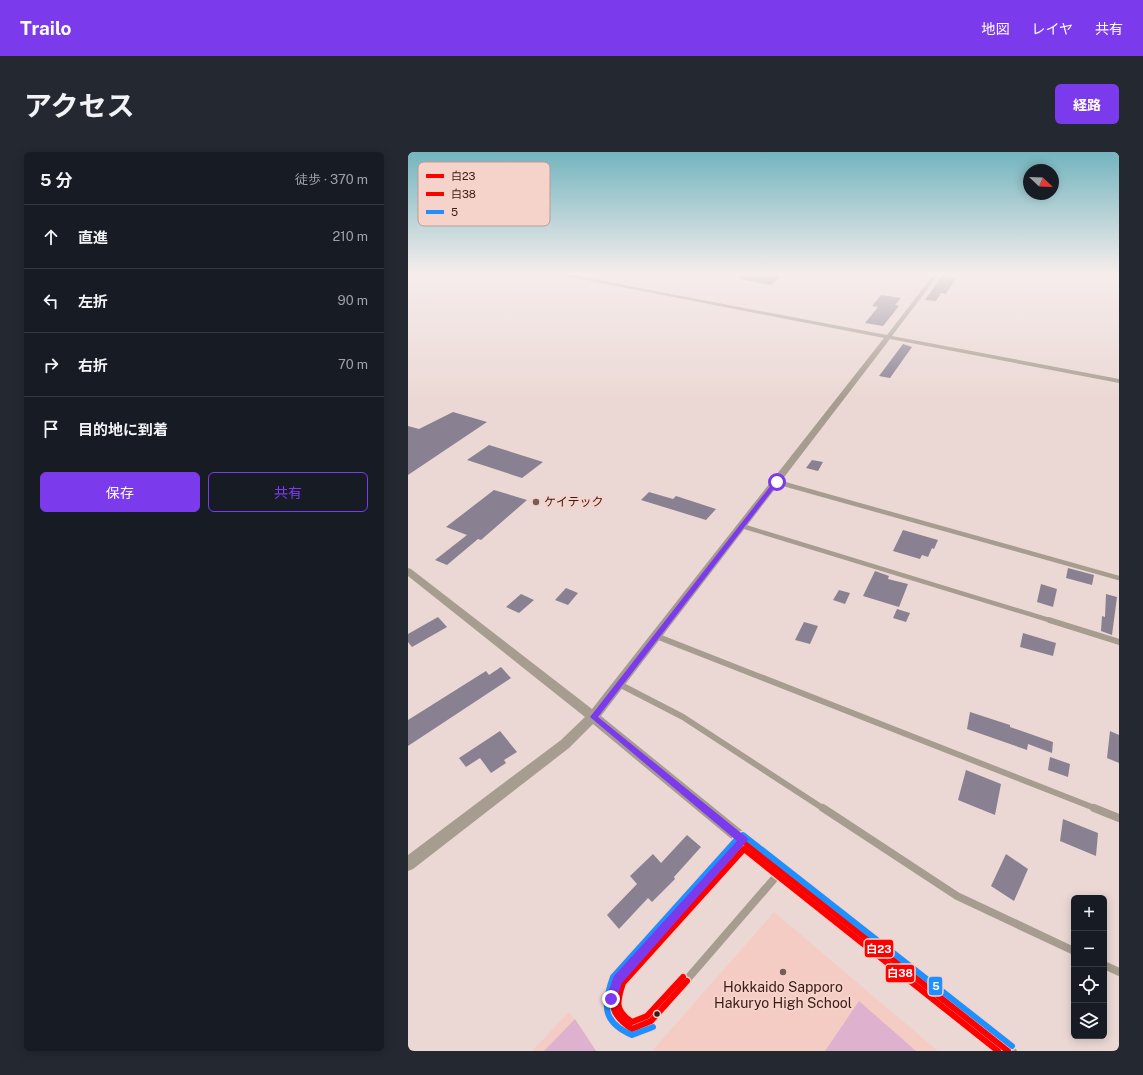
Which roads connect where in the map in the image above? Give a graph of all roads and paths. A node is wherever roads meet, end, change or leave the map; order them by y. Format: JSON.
{"nodes":[{"id":1,"x":777,"y":316,"type":"edge"},
{"id":2,"x":904,"y":316,"type":"edge"},
{"id":3,"x":887,"y":337,"type":"junction"},
{"id":4,"x":1119,"y":381,"type":"edge"},
{"id":5,"x":777,"y":482,"type":"junction"},
{"id":6,"x":742,"y":526,"type":"junction"},
{"id":7,"x":408,"y":571,"type":"edge"},
{"id":8,"x":1119,"y":578,"type":"edge"},
{"id":9,"x":656,"y":636,"type":"junction"},
{"id":10,"x":1119,"y":642,"type":"edge"},
{"id":11,"x":619,"y":684,"type":"junction"},
{"id":12,"x":594,"y":717,"type":"junction"},
{"id":13,"x":1119,"y":818,"type":"edge"},
{"id":14,"x":743,"y":840,"type":"junction"},
{"id":15,"x":408,"y":864,"type":"edge"},
{"id":16,"x":781,"y":871,"type":"junction"},
{"id":17,"x":1071,"y":950,"type":"edge"},
{"id":18,"x":1107,"y":966,"type":"edge"},
{"id":19,"x":1119,"y":972,"type":"edge"},
{"id":20,"x":1008,"y":1051,"type":"edge"}],
"edges":[{"from":1,"to":3,"type":"street"},
{"from":2,"to":3,"type":"street"},
{"from":3,"to":4,"type":"street"},
{"from":3,"to":5,"type":"street"},
{"from":5,"to":6,"type":"street"},
{"from":5,"to":8,"type":"lane"},
{"from":6,"to":9,"type":"street"},
{"from":6,"to":10,"type":"lane"},
{"from":7,"to":12,"type":"street"},
{"from":9,"to":11,"type":"street"},
{"from":9,"to":13,"type":"lane"},
{"from":11,"to":12,"type":"street"},
{"from":11,"to":17,"type":"lane"},
{"from":12,"to":14,"type":"street"},
{"from":12,"to":15,"type":"street"},
{"from":14,"to":16,"type":"street"},
{"from":14,"to":16,"type":"lane"},
{"from":16,"to":20,"type":"street"},
{"from":18,"to":19,"type":"lane"}]}
